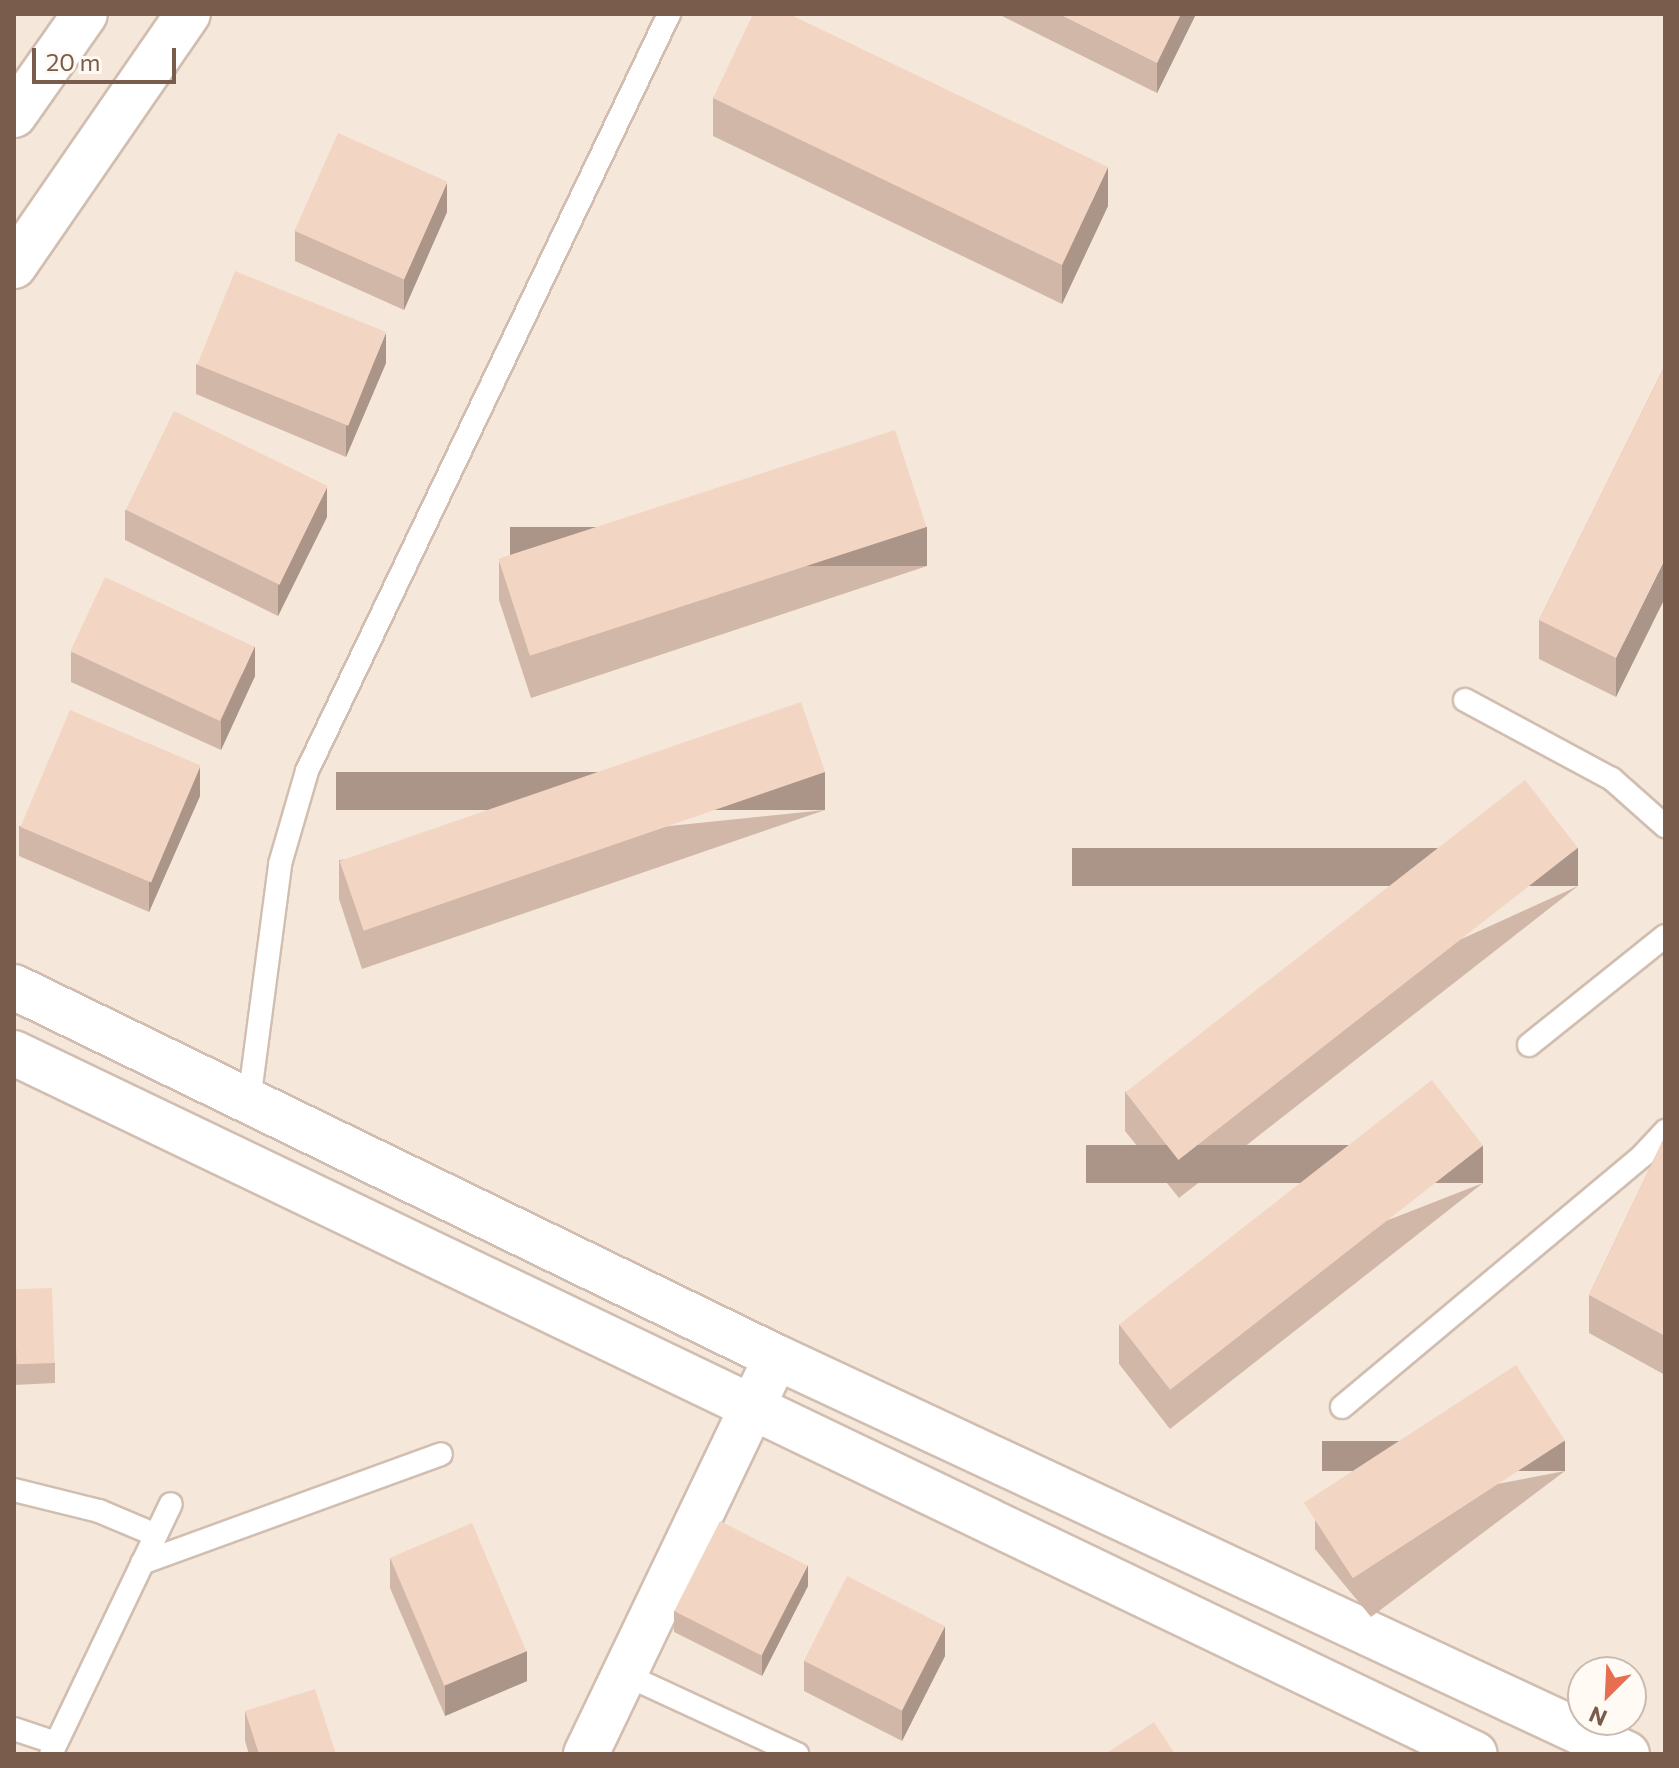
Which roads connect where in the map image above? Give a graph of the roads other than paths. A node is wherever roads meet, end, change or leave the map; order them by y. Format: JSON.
{"nodes":[{"id":1,"x":85,"y":14,"type":"edge"},
{"id":2,"x":188,"y":14,"type":"edge"},
{"id":3,"x":669,"y":14,"type":"edge"},
{"id":4,"x":14,"y":115,"type":"edge"},
{"id":5,"x":14,"y":266,"type":"edge"},
{"id":6,"x":1465,"y":700,"type":"dead end"},
{"id":7,"x":1665,"y":826,"type":"edge"},
{"id":8,"x":1665,"y":936,"type":"edge"},
{"id":9,"x":14,"y":987,"type":"edge"},
{"id":10,"x":1529,"y":1045,"type":"dead end"},
{"id":11,"x":14,"y":1053,"type":"edge"},
{"id":12,"x":249,"y":1101,"type":"junction"},
{"id":13,"x":1665,"y":1131,"type":"edge"},
{"id":14,"x":776,"y":1357,"type":"junction"},
{"id":15,"x":752,"y":1407,"type":"junction"},
{"id":16,"x":1342,"y":1407,"type":"dead end"},
{"id":17,"x":441,"y":1454,"type":"dead end"},
{"id":18,"x":14,"y":1490,"type":"edge"},
{"id":19,"x":171,"y":1504,"type":"dead end"},
{"id":20,"x":156,"y":1535,"type":"junction"},
{"id":21,"x":142,"y":1563,"type":"junction"},
{"id":22,"x":624,"y":1674,"type":"junction"},
{"id":23,"x":14,"y":1729,"type":"edge"},
{"id":24,"x":54,"y":1749,"type":"edge"},
{"id":25,"x":586,"y":1754,"type":"edge"},
{"id":26,"x":797,"y":1754,"type":"edge"},
{"id":27,"x":1475,"y":1754,"type":"edge"},
{"id":28,"x":1627,"y":1754,"type":"edge"}],
"edges":[{"from":1,"to":4,"type":"street"},
{"from":2,"to":5,"type":"street"},
{"from":3,"to":12,"type":"lane"},
{"from":6,"to":7,"type":"lane"},
{"from":8,"to":10,"type":"lane"},
{"from":9,"to":12,"type":"street"},
{"from":11,"to":15,"type":"street"},
{"from":12,"to":14,"type":"street"},
{"from":13,"to":16,"type":"lane"},
{"from":14,"to":15,"type":"street"},
{"from":14,"to":28,"type":"street"},
{"from":15,"to":22,"type":"street"},
{"from":15,"to":27,"type":"street"},
{"from":17,"to":21,"type":"lane"},
{"from":18,"to":20,"type":"lane"},
{"from":19,"to":20,"type":"lane"},
{"from":20,"to":21,"type":"lane"},
{"from":21,"to":24,"type":"lane"},
{"from":22,"to":25,"type":"street"},
{"from":22,"to":26,"type":"lane"},
{"from":23,"to":24,"type":"lane"}]}
